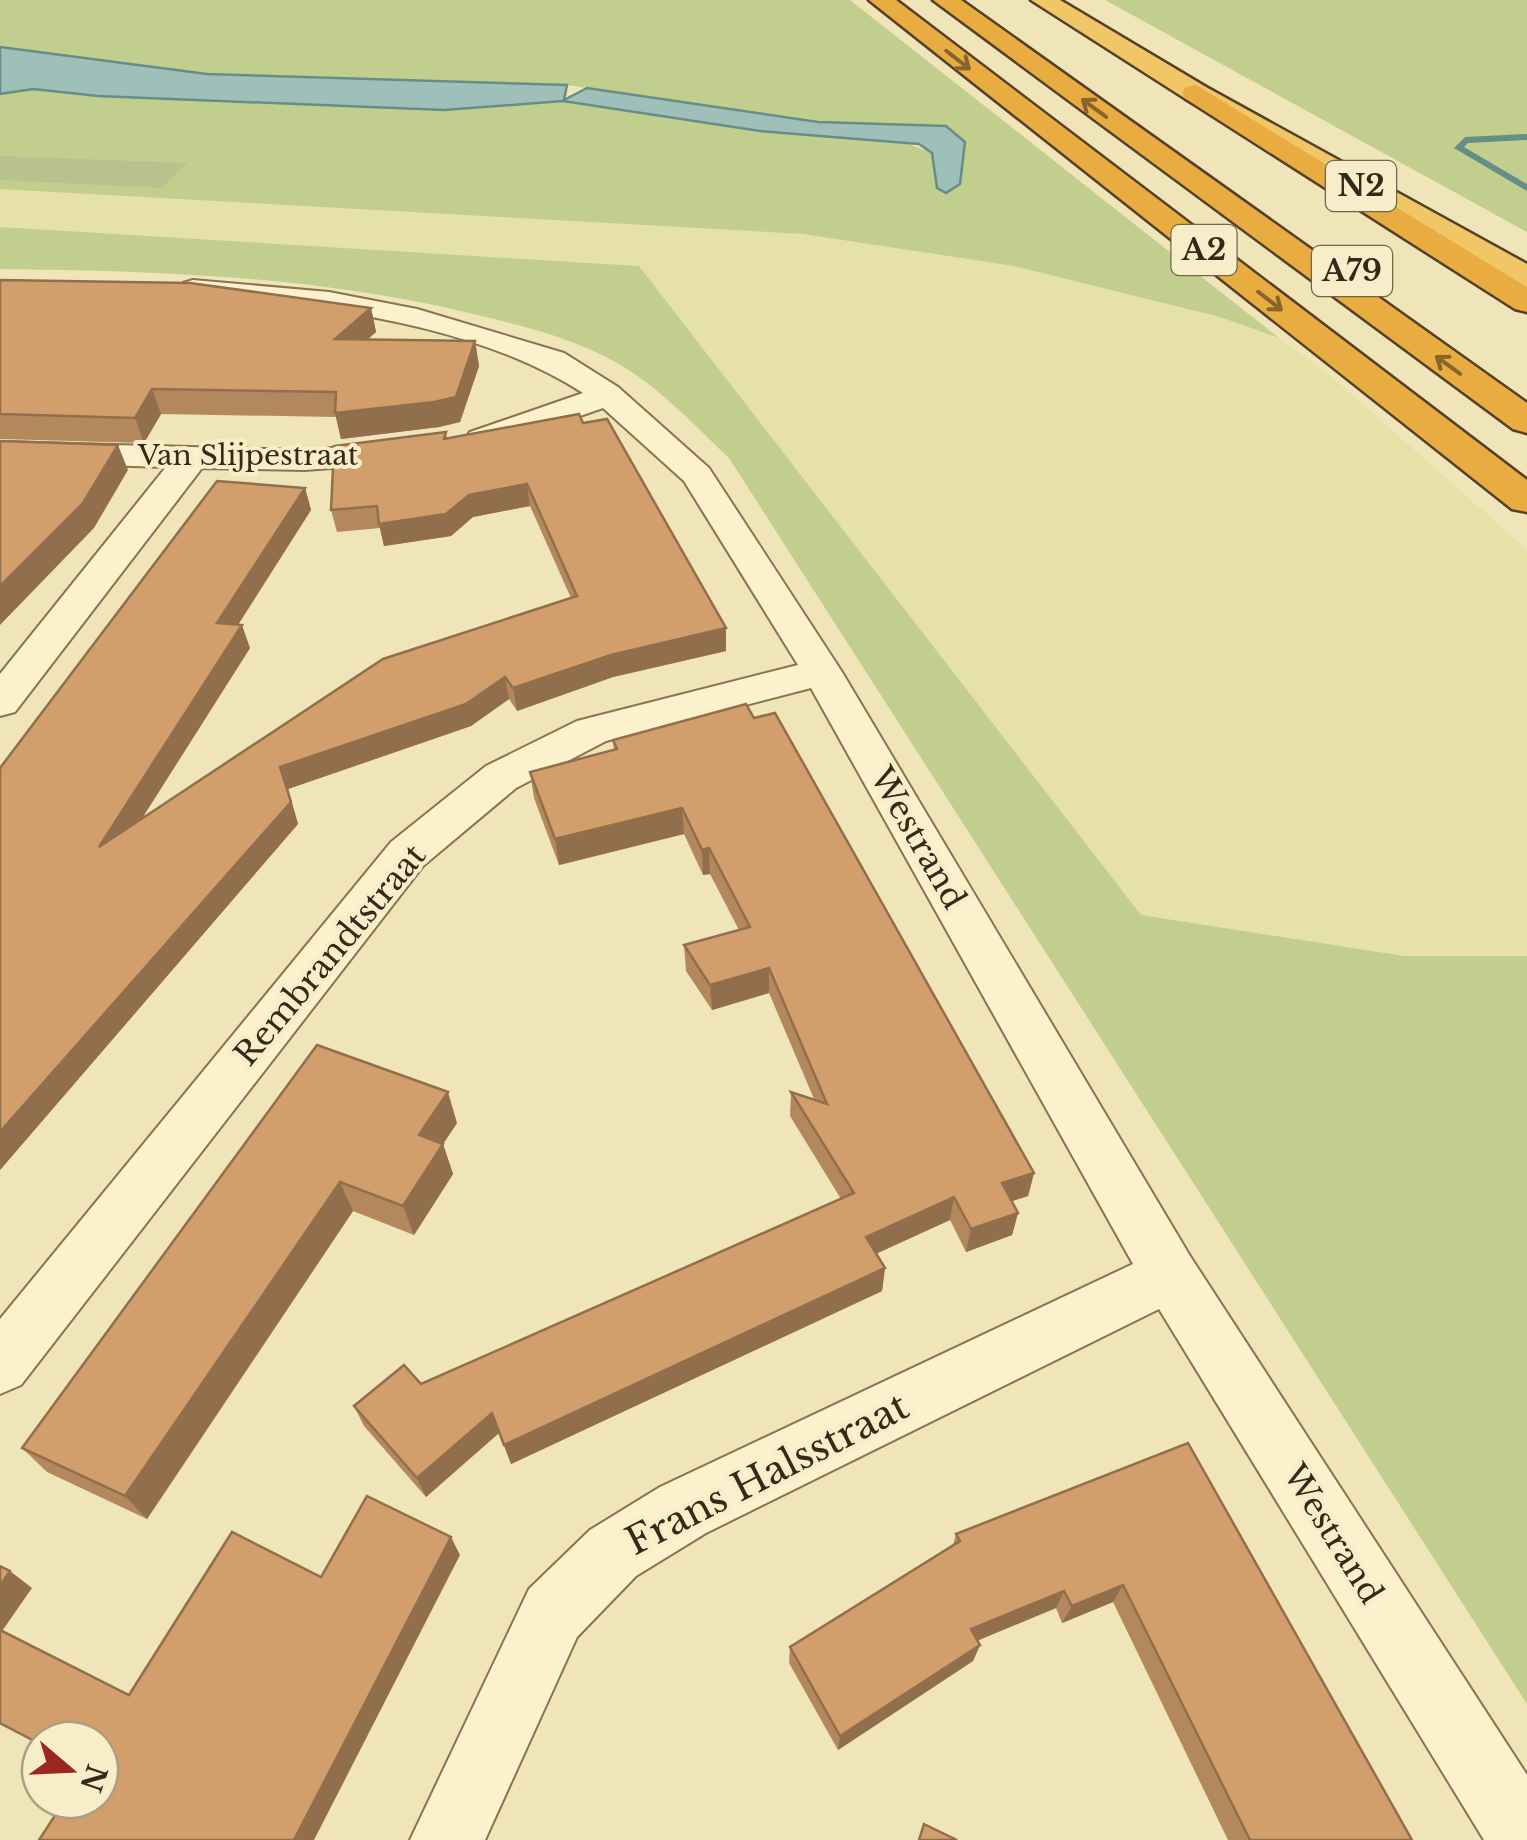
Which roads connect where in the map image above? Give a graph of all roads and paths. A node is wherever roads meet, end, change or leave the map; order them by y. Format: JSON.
{"nodes":[{"id":1,"x":880,"y":0,"type":"edge"},
{"id":2,"x":945,"y":0,"type":"edge"},
{"id":3,"x":1043,"y":0,"type":"edge"},
{"id":4,"x":1196,"y":94,"type":"junction"},
{"id":5,"x":1173,"y":166,"type":"junction"},
{"id":6,"x":1527,"y":278,"type":"edge"},
{"id":7,"x":157,"y":288,"type":"edge"},
{"id":8,"x":1527,"y":302,"type":"edge"},
{"id":9,"x":1527,"y":384,"type":"edge"},
{"id":10,"x":608,"y":394,"type":"junction"},
{"id":11,"x":1527,"y":422,"type":"edge"},
{"id":12,"x":0,"y":452,"type":"edge"},
{"id":13,"x":192,"y":457,"type":"junction"},
{"id":14,"x":1527,"y":500,"type":"edge"},
{"id":15,"x":822,"y":672,"type":"junction"},
{"id":16,"x":0,"y":702,"type":"edge"},
{"id":17,"x":1170,"y":1274,"type":"junction"},
{"id":18,"x":0,"y":1365,"type":"edge"},
{"id":19,"x":446,"y":1840,"type":"edge"},
{"id":20,"x":1526,"y":1840,"type":"edge"}],
"edges":[{"from":1,"to":14,"type":"highway","number":"A2","one_way":true},
{"from":5,"to":2,"type":"highway","number":"A2","one_way":true},
{"from":3,"to":4,"type":"highway","number":"N2"},
{"from":4,"to":6,"type":"highway","number":"N2"},
{"from":4,"to":8,"type":"highway","number":"A79"},
{"from":5,"to":9,"type":"highway","number":"A79"},
{"from":11,"to":5,"type":"highway","number":"A2","one_way":true},
{"from":7,"to":10,"type":"street","name":"Westrand"},
{"from":10,"to":13,"type":"street","name":"Van Slijpestraat"},
{"from":10,"to":15,"type":"street","name":"Westrand"},
{"from":12,"to":13,"type":"street","name":"Van Slijpestraat"},
{"from":13,"to":16,"type":"street"},
{"from":15,"to":17,"type":"street","name":"Westrand"},
{"from":15,"to":18,"type":"street","name":"Rembrandtstraat"},
{"from":17,"to":19,"type":"street","name":"Frans Halsstraat"},
{"from":17,"to":20,"type":"street","name":"Westrand"}]}
